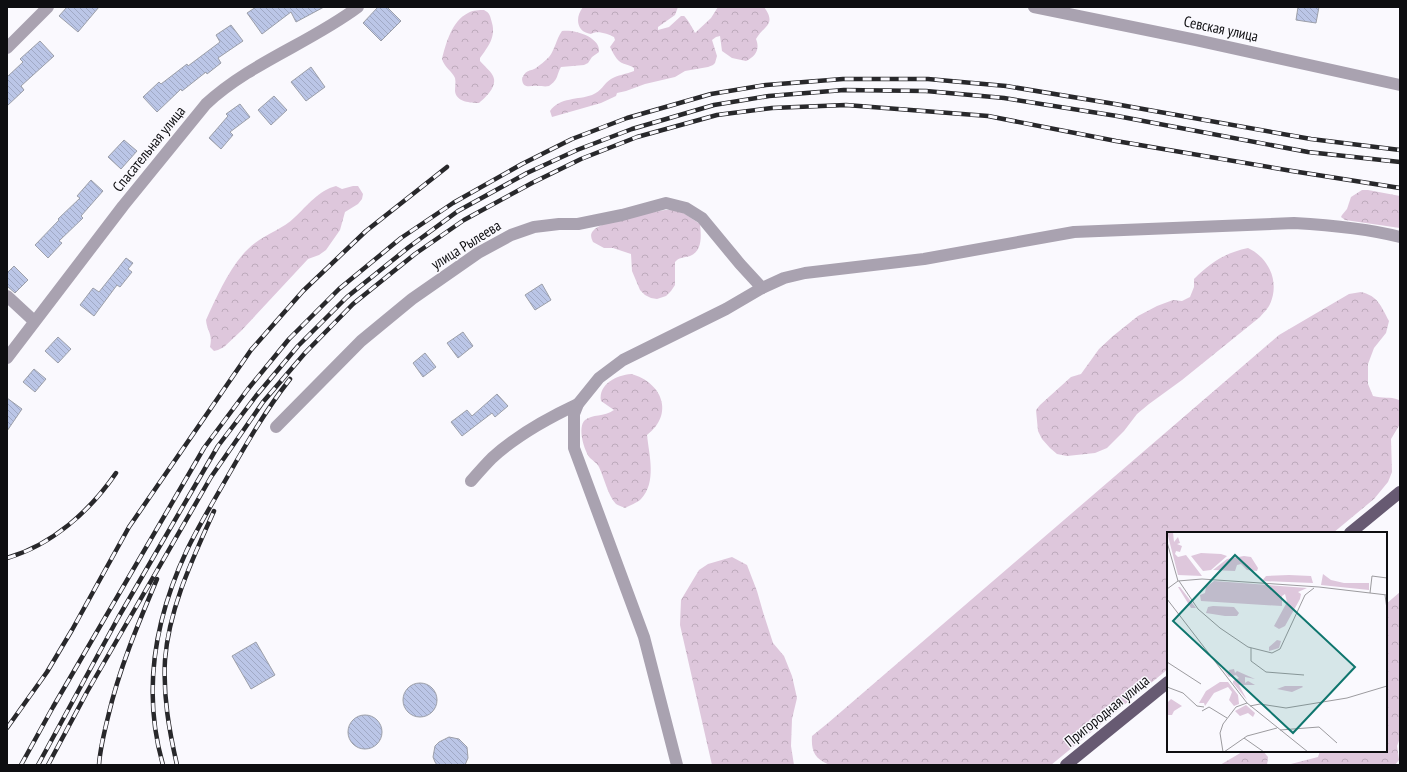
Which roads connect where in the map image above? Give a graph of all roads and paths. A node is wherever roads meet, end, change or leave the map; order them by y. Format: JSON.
{"nodes":[{"id":1,"x":48,"y":7,"type":"edge"},
{"id":2,"x":358,"y":7,"type":"edge"},
{"id":3,"x":1034,"y":7,"type":"edge"},
{"id":4,"x":7,"y":48,"type":"edge"},
{"id":5,"x":1400,"y":85,"type":"edge"},
{"id":6,"x":1400,"y":237,"type":"edge"},
{"id":7,"x":762,"y":288,"type":"junction"},
{"id":8,"x":7,"y":296,"type":"edge"},
{"id":9,"x":34,"y":321,"type":"junction"},
{"id":10,"x":7,"y":358,"type":"edge"},
{"id":11,"x":578,"y":404,"type":"junction"},
{"id":12,"x":276,"y":427,"type":"dead end"},
{"id":13,"x":471,"y":481,"type":"dead end"},
{"id":14,"x":1400,"y":492,"type":"edge"},
{"id":15,"x":1351,"y":532,"type":"edge"},
{"id":16,"x":1167,"y":683,"type":"edge"},
{"id":17,"x":678,"y":765,"type":"edge"},
{"id":18,"x":1066,"y":765,"type":"edge"}],
"edges":[{"from":1,"to":4,"type":"street"},
{"from":2,"to":9,"type":"street","name":"Спасательная улица"},
{"from":3,"to":5,"type":"street","name":"Севская улица"},
{"from":6,"to":7,"type":"street"},
{"from":7,"to":11,"type":"street"},
{"from":7,"to":12,"type":"street","name":"улица Рылеева"},
{"from":8,"to":9,"type":"street"},
{"from":9,"to":10,"type":"street","name":"Спасательная улица"},
{"from":11,"to":13,"type":"street"},
{"from":11,"to":17,"type":"street"},
{"from":14,"to":15,"type":"main road"},
{"from":16,"to":18,"type":"main road","name":"Пригородная улица"}]}
